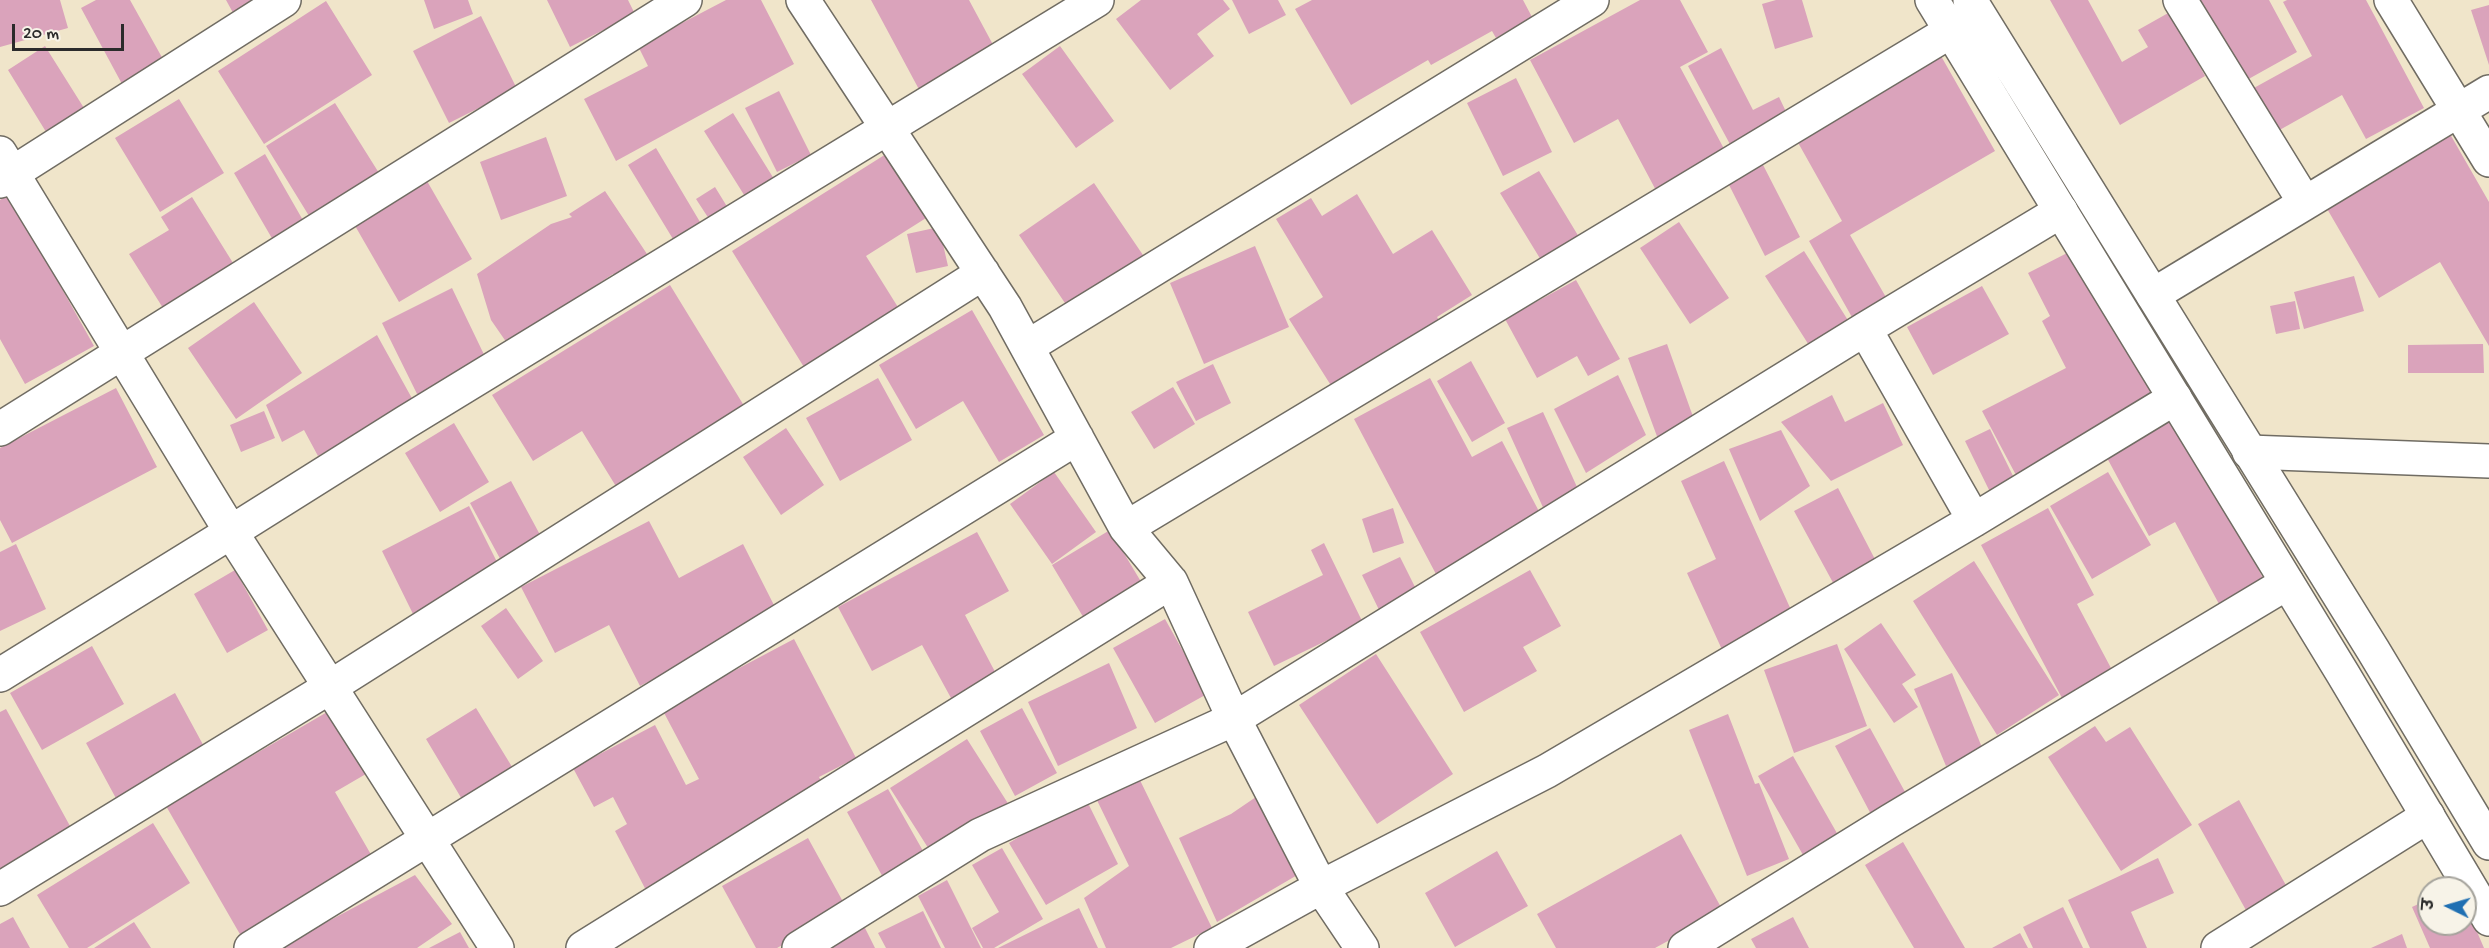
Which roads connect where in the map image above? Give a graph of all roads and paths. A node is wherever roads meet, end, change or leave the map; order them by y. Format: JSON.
{"nodes":[{"id":1,"x":284,"y":0,"type":"edge"},
{"id":2,"x":686,"y":0,"type":"edge"},
{"id":3,"x":803,"y":0,"type":"edge"},
{"id":4,"x":1097,"y":0,"type":"edge"},
{"id":5,"x":1592,"y":0,"type":"edge"},
{"id":6,"x":1932,"y":0,"type":"edge"},
{"id":7,"x":1970,"y":0,"type":"edge"},
{"id":8,"x":2180,"y":0,"type":"edge"},
{"id":9,"x":2391,"y":0,"type":"edge"},
{"id":10,"x":1951,"y":31,"type":"junction"},
{"id":11,"x":2489,"y":92,"type":"edge"},
{"id":12,"x":2459,"y":111,"type":"junction"},
{"id":13,"x":887,"y":127,"type":"junction"},
{"id":14,"x":2489,"y":160,"type":"edge"},
{"id":15,"x":4,"y":169,"type":"edge"},
{"id":16,"x":2305,"y":203,"type":"junction"},
{"id":17,"x":2061,"y":211,"type":"junction"},
{"id":18,"x":983,"y":273,"type":"junction"},
{"id":19,"x":2153,"y":295,"type":"junction"},
{"id":20,"x":1865,"y":329,"type":"junction"},
{"id":21,"x":1027,"y":347,"type":"junction"},
{"id":22,"x":122,"y":354,"type":"junction"},
{"id":23,"x":2175,"y":398,"type":"junction"},
{"id":24,"x":0,"y":429,"type":"edge"},
{"id":25,"x":1077,"y":438,"type":"junction"},
{"id":26,"x":2249,"y":452,"type":"junction"},
{"id":27,"x":2489,"y":461,"type":"edge"},
{"id":28,"x":1974,"y":520,"type":"junction"},
{"id":29,"x":1126,"y":528,"type":"junction"},
{"id":30,"x":231,"y":532,"type":"junction"},
{"id":31,"x":1171,"y":582,"type":"junction"},
{"id":32,"x":2287,"y":583,"type":"junction"},
{"id":33,"x":0,"y":675,"type":"edge"},
{"id":34,"x":330,"y":687,"type":"junction"},
{"id":35,"x":1234,"y":718,"type":"junction"},
{"id":36,"x":2427,"y":816,"type":"junction"},
{"id":37,"x":428,"y":839,"type":"junction"},
{"id":38,"x":2489,"y":843,"type":"edge"},
{"id":39,"x":1321,"y":887,"type":"junction"},
{"id":40,"x":0,"y":889,"type":"edge"},
{"id":41,"x":2489,"y":919,"type":"edge"},
{"id":42,"x":251,"y":948,"type":"edge"},
{"id":43,"x":497,"y":948,"type":"edge"},
{"id":44,"x":583,"y":948,"type":"edge"},
{"id":45,"x":800,"y":948,"type":"edge"},
{"id":46,"x":1212,"y":948,"type":"edge"},
{"id":47,"x":1362,"y":948,"type":"edge"},
{"id":48,"x":1685,"y":948,"type":"edge"},
{"id":49,"x":2218,"y":948,"type":"edge"}],
"edges":[{"from":1,"to":15,"type":"street"},
{"from":2,"to":22,"type":"street"},
{"from":3,"to":13,"type":"street"},
{"from":4,"to":13,"type":"street"},
{"from":5,"to":21,"type":"street"},
{"from":6,"to":10,"type":"street"},
{"from":7,"to":19,"type":"street"},
{"from":8,"to":16,"type":"street"},
{"from":9,"to":12,"type":"street"},
{"from":10,"to":17,"type":"street"},
{"from":10,"to":29,"type":"street"},
{"from":11,"to":12,"type":"street"},
{"from":12,"to":14,"type":"street"},
{"from":12,"to":16,"type":"street"},
{"from":13,"to":18,"type":"street"},
{"from":13,"to":30,"type":"street"},
{"from":15,"to":22,"type":"street"},
{"from":16,"to":19,"type":"street"},
{"from":17,"to":20,"type":"street"},
{"from":17,"to":23,"type":"street"},
{"from":18,"to":21,"type":"street"},
{"from":18,"to":34,"type":"street"},
{"from":19,"to":26,"type":"street"},
{"from":20,"to":28,"type":"street"},
{"from":20,"to":35,"type":"street"},
{"from":21,"to":25,"type":"street"},
{"from":22,"to":24,"type":"street"},
{"from":22,"to":30,"type":"street"},
{"from":23,"to":28,"type":"street"},
{"from":23,"to":32,"type":"street"},
{"from":25,"to":29,"type":"street"},
{"from":25,"to":37,"type":"street"},
{"from":26,"to":27,"type":"street"},
{"from":26,"to":38,"type":"street"},
{"from":28,"to":39,"type":"street"},
{"from":29,"to":31,"type":"street"},
{"from":30,"to":33,"type":"street"},
{"from":30,"to":34,"type":"street"},
{"from":31,"to":35,"type":"street"},
{"from":31,"to":44,"type":"street"},
{"from":32,"to":36,"type":"street"},
{"from":32,"to":48,"type":"street"},
{"from":34,"to":37,"type":"street"},
{"from":34,"to":40,"type":"street"},
{"from":35,"to":39,"type":"street"},
{"from":35,"to":45,"type":"street"},
{"from":36,"to":41,"type":"street"},
{"from":36,"to":49,"type":"street"},
{"from":37,"to":42,"type":"street"},
{"from":37,"to":43,"type":"street"},
{"from":39,"to":46,"type":"street"},
{"from":39,"to":47,"type":"street"}]}
